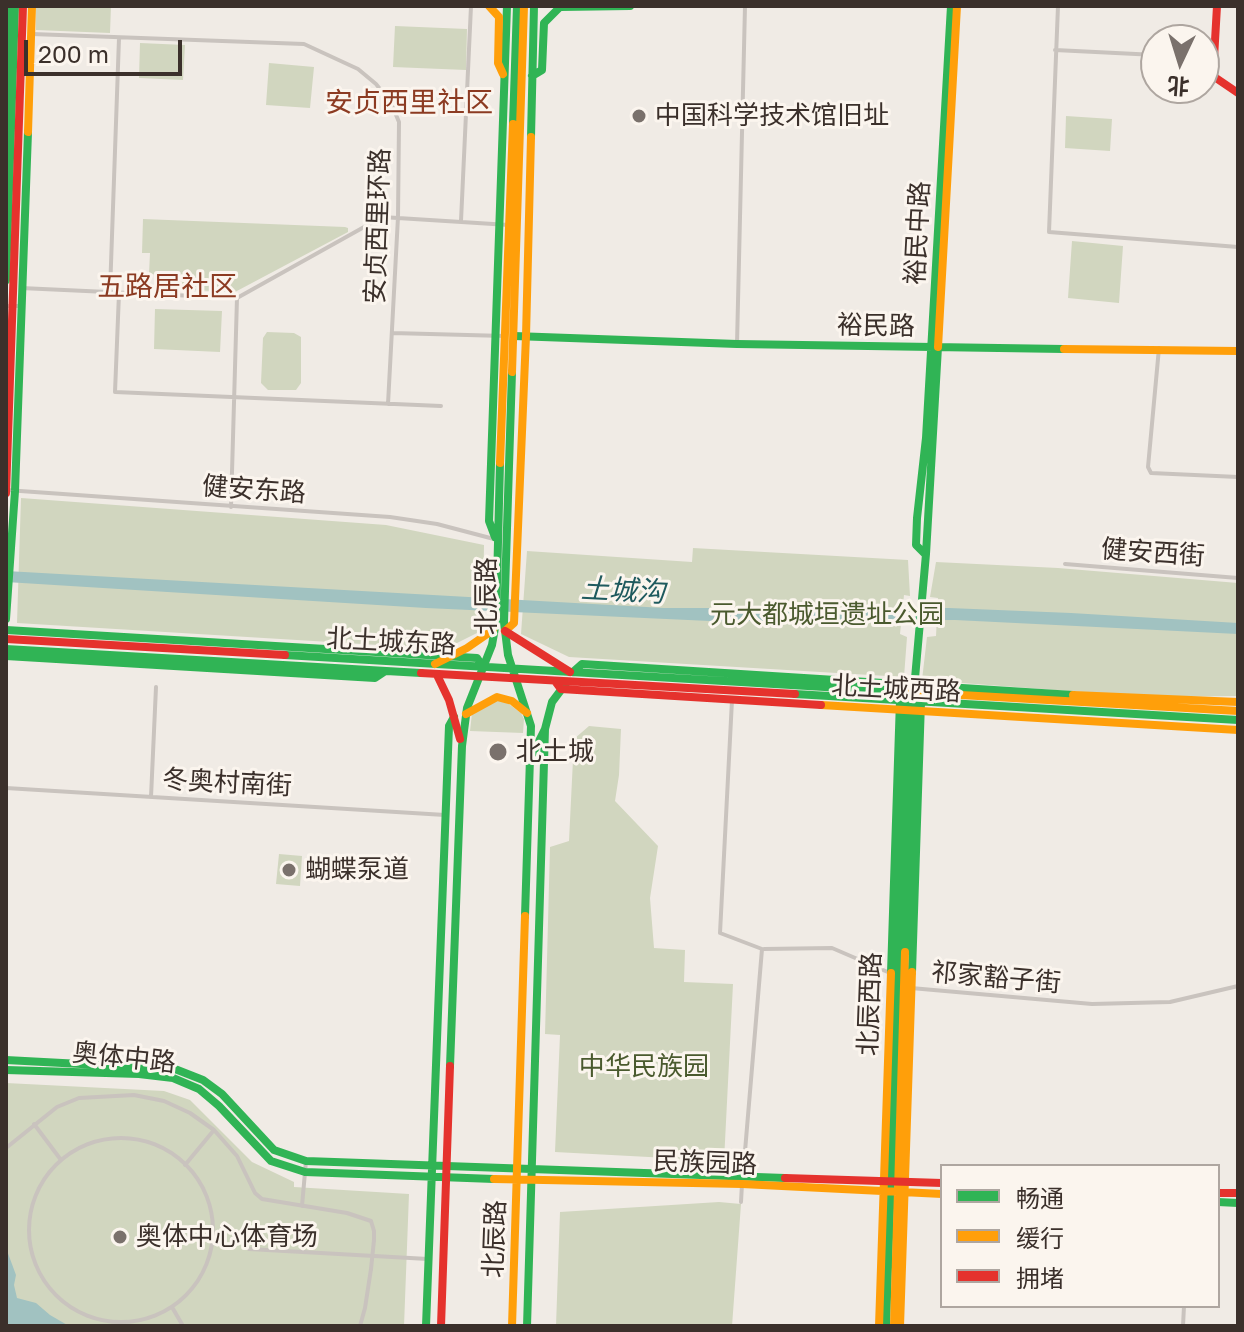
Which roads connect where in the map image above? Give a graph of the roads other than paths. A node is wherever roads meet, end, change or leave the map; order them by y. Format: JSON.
{"nodes":[{"id":1,"x":12,"y":6,"type":"edge"},
{"id":2,"x":23,"y":6,"type":"edge"},
{"id":3,"x":32,"y":6,"type":"edge"},
{"id":4,"x":471,"y":6,"type":"edge"},
{"id":5,"x":489,"y":6,"type":"edge"},
{"id":6,"x":508,"y":6,"type":"edge"},
{"id":7,"x":524,"y":6,"type":"edge"},
{"id":8,"x":534,"y":6,"type":"edge"},
{"id":9,"x":630,"y":6,"type":"edge"},
{"id":10,"x":745,"y":6,"type":"edge"},
{"id":11,"x":954,"y":6,"type":"edge"},
{"id":12,"x":1058,"y":6,"type":"edge"},
{"id":13,"x":519,"y":12,"type":"edge"},
{"id":14,"x":32,"y":34,"type":"junction"},
{"id":15,"x":119,"y":38,"type":"junction"},
{"id":16,"x":1055,"y":50,"type":"junction"},
{"id":17,"x":1140,"y":54,"type":"edge"},
{"id":18,"x":30,"y":73,"type":"junction"},
{"id":19,"x":532,"y":76,"type":"junction"},
{"id":20,"x":504,"y":77,"type":"junction"},
{"id":21,"x":1220,"y":81,"type":"edge"},
{"id":22,"x":13,"y":89,"type":"edge"},
{"id":23,"x":1238,"y":93,"type":"edge"},
{"id":24,"x":6,"y":126,"type":"edge"},
{"id":25,"x":15,"y":215,"type":"junction"},
{"id":26,"x":398,"y":217,"type":"junction"},
{"id":27,"x":461,"y":221,"type":"junction"},
{"id":28,"x":23,"y":223,"type":"junction"},
{"id":29,"x":504,"y":224,"type":"junction"},
{"id":30,"x":7,"y":237,"type":"edge"},
{"id":31,"x":1238,"y":247,"type":"edge"},
{"id":32,"x":6,"y":280,"type":"edge"},
{"id":33,"x":21,"y":288,"type":"junction"},
{"id":34,"x":110,"y":292,"type":"junction"},
{"id":35,"x":119,"y":292,"type":"junction"},
{"id":36,"x":237,"y":298,"type":"junction"},
{"id":37,"x":13,"y":306,"type":"edge"},
{"id":38,"x":392,"y":333,"type":"junction"},
{"id":39,"x":505,"y":336,"type":"junction"},
{"id":40,"x":526,"y":336,"type":"junction"},
{"id":41,"x":737,"y":344,"type":"junction"},
{"id":42,"x":934,"y":347,"type":"junction"},
{"id":43,"x":1159,"y":348,"type":"junction"},
{"id":44,"x":1238,"y":351,"type":"edge"},
{"id":45,"x":233,"y":396,"type":"junction"},
{"id":46,"x":388,"y":404,"type":"junction"},
{"id":47,"x":441,"y":406,"type":"dead end"},
{"id":48,"x":1238,"y":477,"type":"edge"},
{"id":49,"x":8,"y":491,"type":"edge"},
{"id":50,"x":231,"y":507,"type":"junction"},
{"id":51,"x":13,"y":532,"type":"junction"},
{"id":52,"x":497,"y":539,"type":"junction"},
{"id":53,"x":6,"y":541,"type":"edge"},
{"id":54,"x":1065,"y":564,"type":"dead end"},
{"id":55,"x":1238,"y":578,"type":"edge"},
{"id":56,"x":506,"y":594,"type":"junction"},
{"id":57,"x":6,"y":619,"type":"edge"},
{"id":58,"x":503,"y":626,"type":"junction"},
{"id":59,"x":6,"y":630,"type":"edge"},
{"id":60,"x":918,"y":632,"type":"joint"},
{"id":61,"x":6,"y":639,"type":"edge"},
{"id":62,"x":6,"y":649,"type":"edge"},
{"id":63,"x":6,"y":656,"type":"edge"},
{"id":64,"x":449,"y":656,"type":"junction"},
{"id":65,"x":435,"y":664,"type":"junction"},
{"id":66,"x":285,"y":665,"type":"junction"},
{"id":67,"x":483,"y":667,"type":"junction"},
{"id":68,"x":512,"y":669,"type":"junction"},
{"id":69,"x":572,"y":672,"type":"junction"},
{"id":70,"x":437,"y":675,"type":"junction"},
{"id":71,"x":479,"y":678,"type":"junction"},
{"id":72,"x":516,"y":680,"type":"junction"},
{"id":73,"x":561,"y":684,"type":"junction"},
{"id":74,"x":156,"y":687,"type":"dead end"},
{"id":75,"x":732,"y":700,"type":"junction"},
{"id":76,"x":911,"y":702,"type":"junction"},
{"id":77,"x":1238,"y":702,"type":"edge"},
{"id":78,"x":1238,"y":711,"type":"edge"},
{"id":79,"x":527,"y":713,"type":"junction"},
{"id":80,"x":466,"y":714,"type":"junction"},
{"id":81,"x":454,"y":717,"type":"junction"},
{"id":82,"x":1238,"y":720,"type":"edge"},
{"id":83,"x":545,"y":729,"type":"junction"},
{"id":84,"x":1238,"y":730,"type":"edge"},
{"id":85,"x":462,"y":744,"type":"junction"},
{"id":86,"x":531,"y":756,"type":"junction"},
{"id":87,"x":6,"y":788,"type":"edge"},
{"id":88,"x":151,"y":797,"type":"junction"},
{"id":89,"x":445,"y":815,"type":"junction"},
{"id":90,"x":762,"y":949,"type":"junction"},
{"id":91,"x":895,"y":975,"type":"junction"},
{"id":92,"x":1238,"y":986,"type":"edge"},
{"id":93,"x":907,"y":988,"type":"junction"},
{"id":94,"x":6,"y":1060,"type":"edge"},
{"id":95,"x":6,"y":1070,"type":"edge"},
{"id":96,"x":34,"y":1124,"type":"junction"},
{"id":97,"x":214,"y":1130,"type":"junction"},
{"id":98,"x":6,"y":1148,"type":"edge"},
{"id":99,"x":61,"y":1161,"type":"junction"},
{"id":100,"x":306,"y":1161,"type":"junction"},
{"id":101,"x":185,"y":1165,"type":"junction"},
{"id":102,"x":431,"y":1165,"type":"junction"},
{"id":103,"x":446,"y":1166,"type":"junction"},
{"id":104,"x":517,"y":1168,"type":"junction"},
{"id":105,"x":305,"y":1172,"type":"junction"},
{"id":106,"x":530,"y":1173,"type":"junction"},
{"id":107,"x":445,"y":1177,"type":"junction"},
{"id":108,"x":431,"y":1178,"type":"junction"},
{"id":109,"x":517,"y":1179,"type":"junction"},
{"id":110,"x":743,"y":1179,"type":"junction"},
{"id":111,"x":940,"y":1183,"type":"edge"},
{"id":112,"x":895,"y":1186,"type":"junction"},
{"id":113,"x":940,"y":1194,"type":"edge"},
{"id":114,"x":741,"y":1202,"type":"dead end"},
{"id":115,"x":302,"y":1206,"type":"junction"},
{"id":116,"x":249,"y":1249,"type":"dead end"},
{"id":117,"x":428,"y":1259,"type":"junction"},
{"id":118,"x":902,"y":1259,"type":"junction"},
{"id":119,"x":896,"y":1276,"type":"junction"},
{"id":120,"x":172,"y":1307,"type":"junction"},
{"id":121,"x":183,"y":1326,"type":"edge"},
{"id":122,"x":360,"y":1326,"type":"edge"},
{"id":123,"x":426,"y":1326,"type":"edge"},
{"id":124,"x":441,"y":1326,"type":"edge"},
{"id":125,"x":512,"y":1326,"type":"edge"},
{"id":126,"x":527,"y":1326,"type":"edge"},
{"id":127,"x":879,"y":1326,"type":"edge"},
{"id":128,"x":886,"y":1326,"type":"edge"},
{"id":129,"x":897,"y":1326,"type":"edge"}],
"edges":[{"from":1,"to":22,"type":"street"},
{"from":2,"to":22,"type":"street"},
{"from":3,"to":14,"type":"street"},
{"from":4,"to":27,"type":"street"},
{"from":5,"to":20,"type":"street"},
{"from":6,"to":13,"type":"street"},
{"from":6,"to":20,"type":"street","name":"北辰路"},
{"from":7,"to":13,"type":"street","name":"北辰路"},
{"from":8,"to":13,"type":"street"},
{"from":8,"to":19,"type":"street","name":"北辰路"},
{"from":9,"to":19,"type":"street"},
{"from":10,"to":41,"type":"street"},
{"from":11,"to":42,"type":"street","name":"裕民中路"},
{"from":12,"to":16,"type":"street"},
{"from":13,"to":29,"type":"street","name":"北辰路"},
{"from":13,"to":39,"type":"street","name":"北辰路"},
{"from":14,"to":15,"type":"street","name":"安贞西里环路"},
{"from":14,"to":18,"type":"street"},
{"from":15,"to":26,"type":"street","name":"安贞西里环路"},
{"from":15,"to":34,"type":"street"},
{"from":16,"to":17,"type":"street"},
{"from":16,"to":31,"type":"street"},
{"from":18,"to":22,"type":"street"},
{"from":18,"to":28,"type":"street"},
{"from":19,"to":40,"type":"street","name":"北辰路"},
{"from":20,"to":29,"type":"street","name":"北辰路"},
{"from":21,"to":23,"type":"street"},
{"from":22,"to":24,"type":"street"},
{"from":22,"to":25,"type":"street"},
{"from":22,"to":30,"type":"street"},
{"from":25,"to":28,"type":"street"},
{"from":25,"to":37,"type":"street"},
{"from":26,"to":27,"type":"street"},
{"from":26,"to":36,"type":"street"},
{"from":26,"to":38,"type":"street","name":"安贞西里环路"},
{"from":27,"to":29,"type":"street"},
{"from":28,"to":33,"type":"street"},
{"from":29,"to":39,"type":"street","name":"北辰路"},
{"from":30,"to":32,"type":"street"},
{"from":33,"to":34,"type":"street"},
{"from":33,"to":37,"type":"street"},
{"from":34,"to":35,"type":"street"},
{"from":35,"to":36,"type":"street"},
{"from":35,"to":45,"type":"street"},
{"from":36,"to":45,"type":"street"},
{"from":37,"to":49,"type":"street"},
{"from":38,"to":39,"type":"street"},
{"from":38,"to":46,"type":"street","name":"安贞西里环路"},
{"from":39,"to":40,"type":"street","name":"裕民路"},
{"from":39,"to":52,"type":"street","name":"北辰路"},
{"from":39,"to":56,"type":"street","name":"北辰路"},
{"from":40,"to":41,"type":"street","name":"裕民路"},
{"from":40,"to":56,"type":"street","name":"北辰路"},
{"from":41,"to":42,"type":"street","name":"裕民路"},
{"from":42,"to":43,"type":"street","name":"裕民路"},
{"from":42,"to":60,"type":"street","name":"裕民中路"},
{"from":43,"to":44,"type":"street","name":"裕民路"},
{"from":43,"to":48,"type":"street"},
{"from":45,"to":46,"type":"street"},
{"from":45,"to":50,"type":"street"},
{"from":46,"to":47,"type":"street"},
{"from":49,"to":50,"type":"street","name":"健安东路"},
{"from":49,"to":51,"type":"street"},
{"from":50,"to":52,"type":"street","name":"健安东路"},
{"from":51,"to":53,"type":"street"},
{"from":51,"to":57,"type":"street"},
{"from":52,"to":56,"type":"street","name":"北辰路"},
{"from":54,"to":55,"type":"street","name":"健安西街"},
{"from":56,"to":58,"type":"street"},
{"from":56,"to":58,"type":"street","name":"北辰路"},
{"from":58,"to":64,"type":"street"},
{"from":58,"to":67,"type":"street","name":"北辰路"},
{"from":58,"to":68,"type":"street","name":"北辰路"},
{"from":58,"to":69,"type":"street"},
{"from":59,"to":64,"type":"street","name":"北土城东路"},
{"from":60,"to":76,"type":"street","name":"北辰西路"},
{"from":61,"to":66,"type":"street","name":"北土城东路"},
{"from":62,"to":66,"type":"street","name":"北土城东路"},
{"from":63,"to":66,"type":"street","name":"北土城东路"},
{"from":64,"to":65,"type":"street"},
{"from":64,"to":67,"type":"street","name":"北土城东路"},
{"from":65,"to":66,"type":"street","name":"北土城东路"},
{"from":65,"to":67,"type":"street","name":"北土城东路"},
{"from":66,"to":70,"type":"street","name":"北土城东路"},
{"from":67,"to":68,"type":"street","name":"北土城西路"},
{"from":67,"to":71,"type":"street","name":"北辰路"},
{"from":68,"to":69,"type":"street","name":"北土城西路"},
{"from":68,"to":72,"type":"street","name":"北辰路"},
{"from":69,"to":76,"type":"street","name":"北土城西路"},
{"from":70,"to":71,"type":"street","name":"北土城东路"},
{"from":70,"to":81,"type":"street"},
{"from":71,"to":72,"type":"street","name":"北土城东路"},
{"from":71,"to":80,"type":"street","name":"北辰路"},
{"from":72,"to":73,"type":"street","name":"北土城西路"},
{"from":72,"to":79,"type":"street","name":"北辰路"},
{"from":73,"to":75,"type":"street","name":"北土城西路"},
{"from":73,"to":76,"type":"street","name":"北土城西路"},
{"from":73,"to":83,"type":"street"},
{"from":74,"to":88,"type":"street"},
{"from":75,"to":76,"type":"street","name":"北土城西路"},
{"from":75,"to":90,"type":"street"},
{"from":76,"to":77,"type":"street","name":"北土城西路"},
{"from":76,"to":78,"type":"street","name":"北土城西路"},
{"from":76,"to":82,"type":"street","name":"北土城西路"},
{"from":76,"to":84,"type":"street","name":"北土城西路"},
{"from":76,"to":91,"type":"street","name":"北辰西路"},
{"from":76,"to":93,"type":"street","name":"北辰西路"},
{"from":79,"to":80,"type":"street"},
{"from":79,"to":86,"type":"street","name":"北辰路"},
{"from":80,"to":85,"type":"street","name":"北辰路"},
{"from":81,"to":85,"type":"street"},
{"from":81,"to":89,"type":"street"},
{"from":83,"to":86,"type":"street"},
{"from":83,"to":106,"type":"street","name":"北辰路"},
{"from":85,"to":103,"type":"street","name":"北辰路"},
{"from":86,"to":104,"type":"street","name":"北辰路"},
{"from":87,"to":88,"type":"street","name":"冬奥村南街"},
{"from":88,"to":89,"type":"street","name":"冬奥村南街"},
{"from":89,"to":102,"type":"street"},
{"from":90,"to":91,"type":"street"},
{"from":90,"to":110,"type":"street"},
{"from":91,"to":93,"type":"street","name":"祁家豁子街"},
{"from":91,"to":112,"type":"street","name":"北辰西路"},
{"from":92,"to":93,"type":"street","name":"祁家豁子街"},
{"from":93,"to":112,"type":"street","name":"北辰西路"},
{"from":94,"to":100,"type":"street","name":"奥体中路"},
{"from":95,"to":105,"type":"street","name":"奥体中路"},
{"from":96,"to":97,"type":"street"},
{"from":96,"to":98,"type":"street"},
{"from":96,"to":99,"type":"street"},
{"from":97,"to":101,"type":"street"},
{"from":97,"to":115,"type":"street"},
{"from":99,"to":101,"type":"street"},
{"from":99,"to":120,"type":"street"},
{"from":100,"to":102,"type":"street","name":"奥体中路"},
{"from":100,"to":105,"type":"street"},
{"from":101,"to":120,"type":"street"},
{"from":102,"to":103,"type":"street","name":"奥体中路"},
{"from":102,"to":108,"type":"street"},
{"from":103,"to":104,"type":"street","name":"奥体中路"},
{"from":103,"to":107,"type":"street","name":"北辰路"},
{"from":104,"to":106,"type":"street","name":"民族园路"},
{"from":104,"to":109,"type":"street","name":"北辰路"},
{"from":105,"to":108,"type":"street","name":"奥体中路"},
{"from":105,"to":115,"type":"street"},
{"from":106,"to":109,"type":"street","name":"民族园路"},
{"from":106,"to":110,"type":"street","name":"民族园路"},
{"from":106,"to":126,"type":"street","name":"北辰路"},
{"from":107,"to":108,"type":"street","name":"奥体中路"},
{"from":107,"to":109,"type":"street","name":"奥体中路"},
{"from":107,"to":124,"type":"street","name":"北辰路"},
{"from":108,"to":117,"type":"street"},
{"from":109,"to":125,"type":"street","name":"北辰路"},
{"from":110,"to":112,"type":"street","name":"民族园路"},
{"from":110,"to":114,"type":"street"},
{"from":111,"to":112,"type":"street"},
{"from":112,"to":113,"type":"street"},
{"from":112,"to":118,"type":"street","name":"北辰西路"},
{"from":112,"to":119,"type":"street","name":"北辰西路"},
{"from":112,"to":127,"type":"street","name":"北辰西路"},
{"from":112,"to":128,"type":"street","name":"北辰西路"},
{"from":115,"to":122,"type":"street","bridge":true},
{"from":116,"to":117,"type":"street"},
{"from":117,"to":123,"type":"street"},
{"from":118,"to":119,"type":"street"},
{"from":118,"to":129,"type":"street","name":"北辰西路"},
{"from":119,"to":129,"type":"street","name":"北辰西路"},
{"from":120,"to":121,"type":"street"}]}
